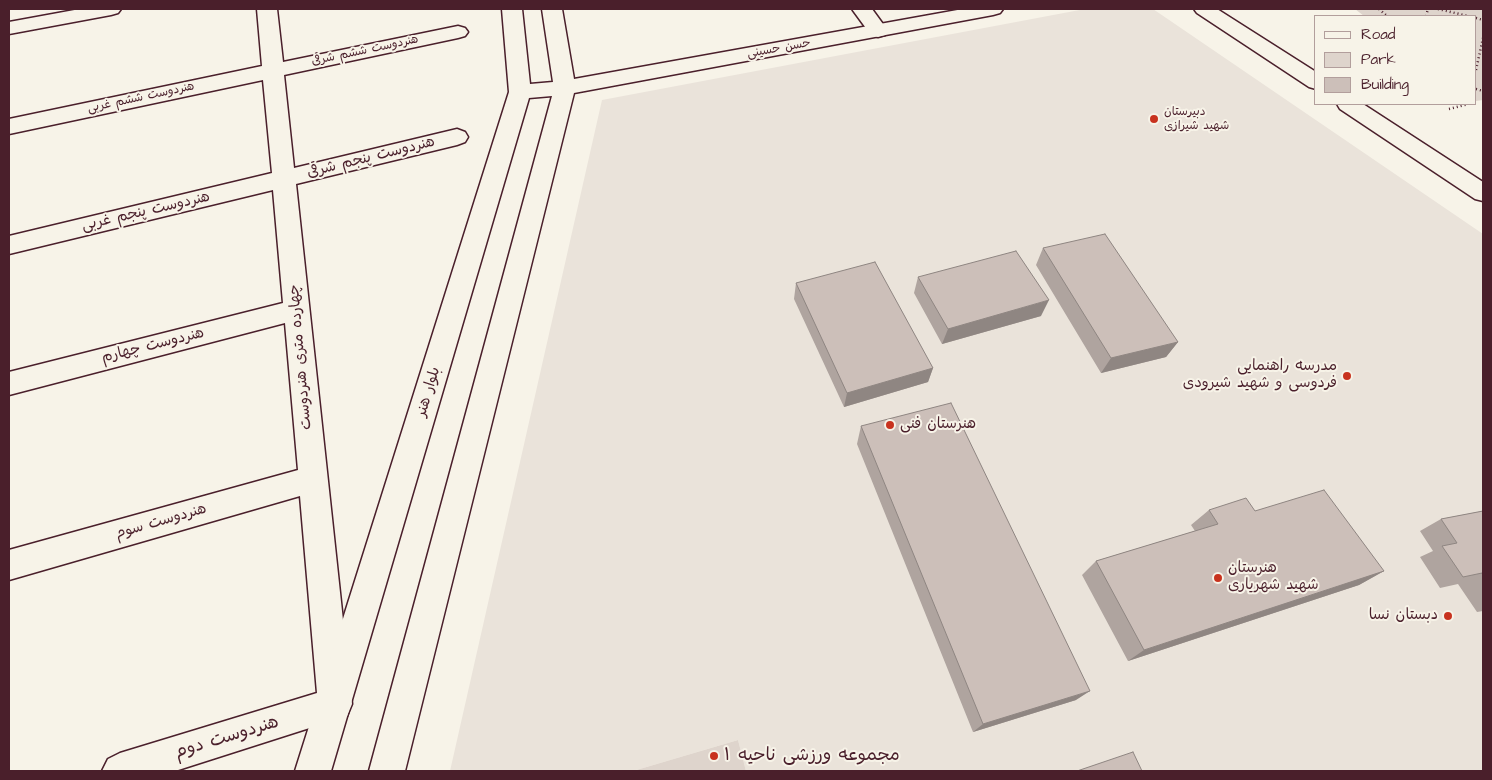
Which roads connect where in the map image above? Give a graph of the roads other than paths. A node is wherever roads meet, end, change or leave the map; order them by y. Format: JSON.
{"nodes":[{"id":1,"x":111,"y":9,"type":"edge"},
{"id":2,"x":268,"y":9,"type":"edge"},
{"id":3,"x":512,"y":9,"type":"edge"},
{"id":4,"x":552,"y":9,"type":"edge"},
{"id":5,"x":862,"y":9,"type":"edge"},
{"id":6,"x":992,"y":9,"type":"edge"},
{"id":7,"x":1204,"y":9,"type":"edge"},
{"id":8,"x":9,"y":28,"type":"edge"},
{"id":9,"x":458,"y":32,"type":"dead end"},
{"id":10,"x":878,"y":32,"type":"junction"},
{"id":11,"x":274,"y":71,"type":"junction"},
{"id":12,"x":1314,"y":81,"type":"edge"},
{"id":13,"x":565,"y":88,"type":"junction"},
{"id":14,"x":520,"y":92,"type":"junction"},
{"id":15,"x":1350,"y":105,"type":"edge"},
{"id":16,"x":9,"y":126,"type":"edge"},
{"id":17,"x":457,"y":137,"type":"dead end"},
{"id":18,"x":284,"y":180,"type":"junction"},
{"id":19,"x":1483,"y":193,"type":"edge"},
{"id":20,"x":9,"y":245,"type":"edge"},
{"id":21,"x":297,"y":310,"type":"junction"},
{"id":22,"x":9,"y":383,"type":"edge"},
{"id":23,"x":313,"y":479,"type":"junction"},
{"id":24,"x":9,"y":565,"type":"edge"},
{"id":25,"x":334,"y":704,"type":"junction"},
{"id":26,"x":120,"y":771,"type":"edge"},
{"id":27,"x":313,"y":771,"type":"edge"},
{"id":28,"x":387,"y":771,"type":"edge"}],
"edges":[{"from":1,"to":8,"type":"street"},
{"from":2,"to":11,"type":"street","name":"چهارده متری هنردوست"},
{"from":3,"to":14,"type":"street","name":"بلوار هنر"},
{"from":4,"to":13,"type":"street"},
{"from":5,"to":10,"type":"street"},
{"from":6,"to":10,"type":"street","name":"حسن حسینی"},
{"from":7,"to":12,"type":"street"},
{"from":9,"to":11,"type":"street","name":"هنردوست ششم شرقی"},
{"from":10,"to":13,"type":"street","name":"حسن حسینی"},
{"from":11,"to":16,"type":"street","name":"هنردوست ششم غربی"},
{"from":11,"to":18,"type":"street","name":"چهارده متری هنردوست"},
{"from":13,"to":14,"type":"street","name":"حسن حسینی"},
{"from":13,"to":28,"type":"street"},
{"from":14,"to":25,"type":"street","name":"بلوار هنر"},
{"from":15,"to":19,"type":"street"},
{"from":17,"to":18,"type":"street","name":"هنردوست پنجم شرقی"},
{"from":18,"to":20,"type":"street","name":"هنردوست پنجم غربی"},
{"from":18,"to":21,"type":"street","name":"چهارده متری هنردوست"},
{"from":21,"to":22,"type":"street","name":"هنردوست چهارم"},
{"from":21,"to":23,"type":"street","name":"چهارده متری هنردوست"},
{"from":23,"to":24,"type":"street","name":"هنردوست سوم"},
{"from":23,"to":25,"type":"street","name":"چهارده متری هنردوست"},
{"from":25,"to":26,"type":"street","name":"هنردوست دوم"},
{"from":25,"to":27,"type":"street","name":"بلوار هنر"}]}
